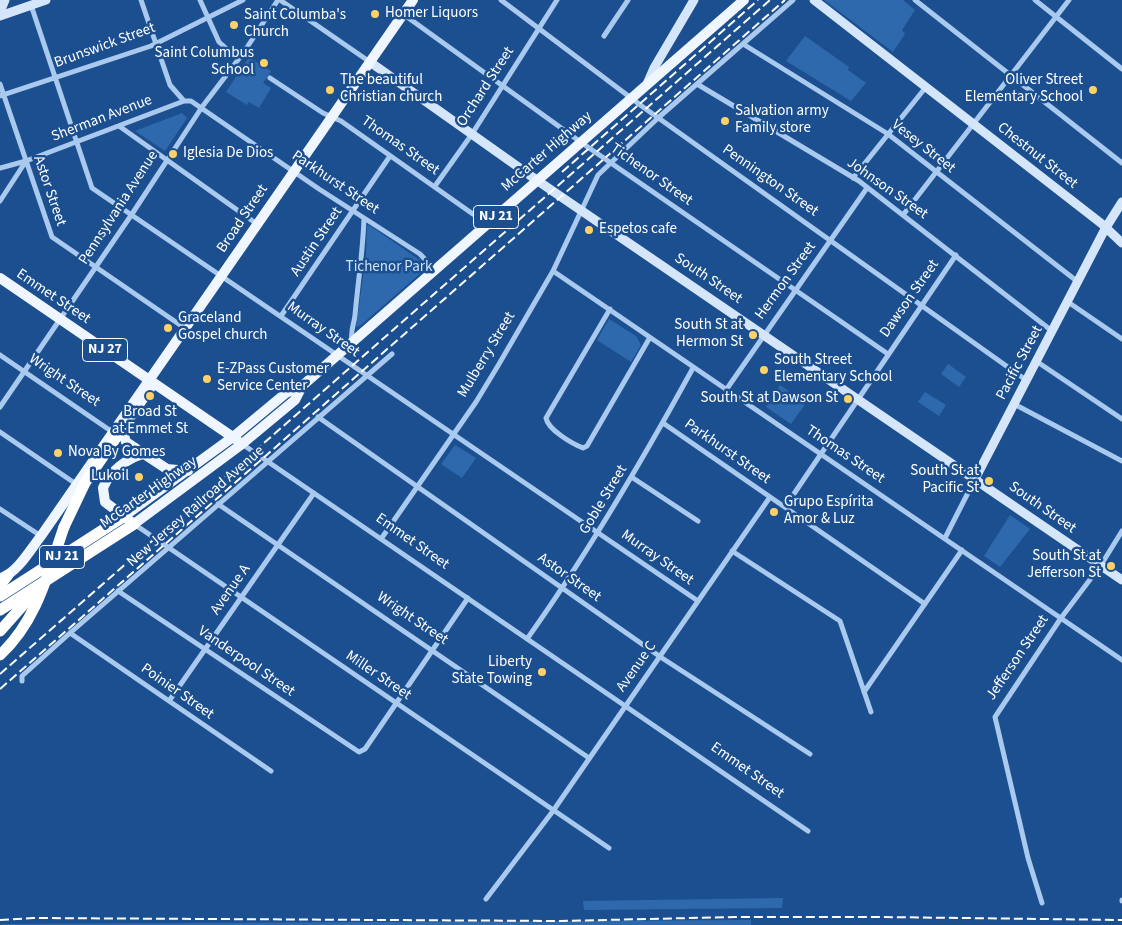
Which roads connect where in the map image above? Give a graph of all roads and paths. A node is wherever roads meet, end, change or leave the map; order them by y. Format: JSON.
{"nodes":[{"id":1,"x":5,"y":0,"type":"edge"},
{"id":2,"x":46,"y":0,"type":"edge"},
{"id":3,"x":141,"y":0,"type":"edge"},
{"id":4,"x":200,"y":0,"type":"edge"},
{"id":5,"x":243,"y":0,"type":"edge"},
{"id":6,"x":279,"y":0,"type":"edge"},
{"id":7,"x":412,"y":0,"type":"edge"},
{"id":8,"x":501,"y":0,"type":"edge"},
{"id":9,"x":557,"y":0,"type":"edge"},
{"id":10,"x":628,"y":0,"type":"edge"},
{"id":11,"x":694,"y":0,"type":"edge"},
{"id":12,"x":744,"y":0,"type":"edge"},
{"id":13,"x":793,"y":0,"type":"edge"},
{"id":14,"x":814,"y":0,"type":"edge"},
{"id":15,"x":915,"y":0,"type":"edge"},
{"id":16,"x":1036,"y":0,"type":"edge"},
{"id":17,"x":1069,"y":0,"type":"edge"},
{"id":18,"x":31,"y":6,"type":"junction"},
{"id":19,"x":0,"y":12,"type":"edge"},
{"id":20,"x":403,"y":14,"type":"junction"},
{"id":21,"x":0,"y":16,"type":"edge"},
{"id":22,"x":1056,"y":16,"type":"junction"},
{"id":23,"x":208,"y":17,"type":"junction"},
{"id":24,"x":539,"y":27,"type":"junction"},
{"id":25,"x":604,"y":36,"type":"dead end"},
{"id":26,"x":156,"y":43,"type":"junction"},
{"id":27,"x":743,"y":44,"type":"junction"},
{"id":28,"x":237,"y":58,"type":"junction"},
{"id":29,"x":370,"y":62,"type":"junction"},
{"id":30,"x":1122,"y":70,"type":"edge"},
{"id":31,"x":1011,"y":74,"type":"junction"},
{"id":32,"x":55,"y":78,"type":"junction"},
{"id":33,"x":270,"y":78,"type":"dead end"},
{"id":34,"x":0,"y":84,"type":"edge"},
{"id":35,"x":647,"y":84,"type":"junction"},
{"id":36,"x":697,"y":84,"type":"junction"},
{"id":37,"x":502,"y":85,"type":"junction"},
{"id":38,"x":926,"y":87,"type":"junction"},
{"id":39,"x":2,"y":95,"type":"edge"},
{"id":40,"x":631,"y":98,"type":"junction"},
{"id":41,"x":184,"y":101,"type":"junction"},
{"id":42,"x":202,"y":107,"type":"junction"},
{"id":43,"x":331,"y":116,"type":"junction"},
{"id":44,"x":658,"y":118,"type":"junction"},
{"id":45,"x":974,"y":124,"type":"junction"},
{"id":46,"x":119,"y":126,"type":"junction"},
{"id":47,"x":472,"y":134,"type":"junction"},
{"id":48,"x":888,"y":134,"type":"junction"},
{"id":49,"x":77,"y":143,"type":"junction"},
{"id":50,"x":582,"y":143,"type":"junction"},
{"id":51,"x":390,"y":156,"type":"junction"},
{"id":52,"x":165,"y":160,"type":"junction"},
{"id":53,"x":26,"y":162,"type":"junction"},
{"id":54,"x":610,"y":162,"type":"junction"},
{"id":55,"x":1122,"y":163,"type":"edge"},
{"id":56,"x":0,"y":168,"type":"edge"},
{"id":57,"x":294,"y":170,"type":"junction"},
{"id":58,"x":936,"y":172,"type":"junction"},
{"id":59,"x":853,"y":178,"type":"junction"},
{"id":60,"x":538,"y":181,"type":"junction"},
{"id":61,"x":435,"y":186,"type":"junction"},
{"id":62,"x":867,"y":188,"type":"junction"},
{"id":63,"x":0,"y":201,"type":"edge"},
{"id":64,"x":1122,"y":202,"type":"edge"},
{"id":65,"x":354,"y":210,"type":"junction"},
{"id":66,"x":583,"y":210,"type":"junction"},
{"id":67,"x":132,"y":214,"type":"junction"},
{"id":68,"x":903,"y":214,"type":"junction"},
{"id":69,"x":364,"y":218,"type":"junction"},
{"id":70,"x":257,"y":224,"type":"junction"},
{"id":71,"x":488,"y":224,"type":"junction"},
{"id":72,"x":1105,"y":229,"type":"junction"},
{"id":73,"x":832,"y":240,"type":"junction"},
{"id":74,"x":1122,"y":243,"type":"edge"},
{"id":75,"x":956,"y":255,"type":"junction"},
{"id":76,"x":96,"y":266,"type":"junction"},
{"id":77,"x":435,"y":270,"type":"junction"},
{"id":78,"x":553,"y":272,"type":"junction"},
{"id":79,"x":222,"y":276,"type":"junction"},
{"id":80,"x":0,"y":278,"type":"edge"},
{"id":81,"x":1078,"y":282,"type":"junction"},
{"id":82,"x":796,"y":290,"type":"junction"},
{"id":83,"x":1068,"y":302,"type":"junction"},
{"id":84,"x":922,"y":305,"type":"junction"},
{"id":85,"x":610,"y":309,"type":"junction"},
{"id":86,"x":281,"y":316,"type":"junction"},
{"id":87,"x":60,"y":319,"type":"junction"},
{"id":88,"x":186,"y":329,"type":"junction"},
{"id":89,"x":1052,"y":331,"type":"junction"},
{"id":90,"x":764,"y":334,"type":"junction"},
{"id":91,"x":649,"y":338,"type":"junction"},
{"id":92,"x":1122,"y":339,"type":"edge"},
{"id":93,"x":352,"y":342,"type":"junction"},
{"id":94,"x":339,"y":354,"type":"junction"},
{"id":95,"x":392,"y":354,"type":"dead end"},
{"id":96,"x":888,"y":354,"type":"junction"},
{"id":97,"x":0,"y":355,"type":"edge"},
{"id":98,"x":1036,"y":361,"type":"junction"},
{"id":99,"x":693,"y":368,"type":"junction"},
{"id":100,"x":24,"y":371,"type":"junction"},
{"id":101,"x":367,"y":376,"type":"junction"},
{"id":102,"x":1026,"y":380,"type":"junction"},
{"id":103,"x":150,"y":381,"type":"junction"},
{"id":104,"x":302,"y":386,"type":"junction"},
{"id":105,"x":726,"y":390,"type":"junction"},
{"id":106,"x":858,"y":400,"type":"junction"},
{"id":107,"x":1014,"y":404,"type":"junction"},
{"id":108,"x":0,"y":407,"type":"edge"},
{"id":109,"x":318,"y":418,"type":"junction"},
{"id":110,"x":1122,"y":419,"type":"edge"},
{"id":111,"x":663,"y":423,"type":"junction"},
{"id":112,"x":117,"y":430,"type":"junction"},
{"id":113,"x":0,"y":432,"type":"edge"},
{"id":114,"x":453,"y":435,"type":"junction"},
{"id":115,"x":233,"y":438,"type":"junction"},
{"id":116,"x":242,"y":444,"type":"junction"},
{"id":117,"x":143,"y":454,"type":"junction"},
{"id":118,"x":822,"y":455,"type":"junction"},
{"id":119,"x":267,"y":461,"type":"junction"},
{"id":120,"x":1122,"y":461,"type":"edge"},
{"id":121,"x":188,"y":471,"type":"junction"},
{"id":122,"x":633,"y":478,"type":"junction"},
{"id":123,"x":975,"y":479,"type":"junction"},
{"id":124,"x":76,"y":484,"type":"junction"},
{"id":125,"x":418,"y":486,"type":"junction"},
{"id":126,"x":314,"y":493,"type":"junction"},
{"id":127,"x":770,"y":497,"type":"junction"},
{"id":128,"x":218,"y":504,"type":"junction"},
{"id":129,"x":785,"y":508,"type":"junction"},
{"id":130,"x":0,"y":509,"type":"edge"},
{"id":131,"x":124,"y":517,"type":"junction"},
{"id":132,"x":698,"y":521,"type":"dead end"},
{"id":133,"x":134,"y":524,"type":"junction"},
{"id":134,"x":1122,"y":530,"type":"edge"},
{"id":135,"x":599,"y":533,"type":"junction"},
{"id":136,"x":41,"y":536,"type":"junction"},
{"id":137,"x":945,"y":538,"type":"junction"},
{"id":138,"x":381,"y":539,"type":"junction"},
{"id":139,"x":278,"y":545,"type":"junction"},
{"id":140,"x":170,"y":548,"type":"junction"},
{"id":141,"x":962,"y":550,"type":"junction"},
{"id":142,"x":732,"y":551,"type":"junction"},
{"id":143,"x":1101,"y":565,"type":"junction"},
{"id":144,"x":4,"y":577,"type":"edge"},
{"id":145,"x":1122,"y":580,"type":"edge"},
{"id":146,"x":0,"y":585,"type":"edge"},
{"id":147,"x":38,"y":585,"type":"junction"},
{"id":148,"x":563,"y":588,"type":"junction"},
{"id":149,"x":118,"y":591,"type":"junction"},
{"id":150,"x":0,"y":596,"type":"edge"},
{"id":151,"x":241,"y":597,"type":"junction"},
{"id":152,"x":468,"y":598,"type":"junction"},
{"id":153,"x":698,"y":601,"type":"junction"},
{"id":154,"x":925,"y":604,"type":"junction"},
{"id":155,"x":0,"y":610,"type":"edge"},
{"id":156,"x":1061,"y":618,"type":"junction"},
{"id":157,"x":0,"y":631,"type":"edge"},
{"id":158,"x":70,"y":633,"type":"junction"},
{"id":159,"x":528,"y":639,"type":"junction"},
{"id":160,"x":205,"y":650,"type":"junction"},
{"id":161,"x":433,"y":651,"type":"junction"},
{"id":162,"x":0,"y":655,"type":"edge"},
{"id":163,"x":660,"y":656,"type":"junction"},
{"id":164,"x":1122,"y":660,"type":"edge"},
{"id":165,"x":22,"y":681,"type":"dead end"},
{"id":166,"x":864,"y":692,"type":"junction"},
{"id":167,"x":169,"y":702,"type":"junction"},
{"id":168,"x":397,"y":703,"type":"junction"},
{"id":169,"x":625,"y":706,"type":"junction"},
{"id":170,"x":871,"y":712,"type":"dead end"},
{"id":171,"x":810,"y":754,"type":"dead end"},
{"id":172,"x":589,"y":758,"type":"junction"},
{"id":173,"x":271,"y":772,"type":"dead end"},
{"id":174,"x":553,"y":811,"type":"junction"},
{"id":175,"x":808,"y":831,"type":"dead end"},
{"id":176,"x":609,"y":848,"type":"dead end"},
{"id":177,"x":486,"y":899,"type":"dead end"},
{"id":178,"x":1042,"y":903,"type":"dead end"}],
"edges":[{"from":1,"to":19,"type":"main road"},
{"from":2,"to":18,"type":"main road"},
{"from":3,"to":26,"type":"street"},
{"from":4,"to":23,"type":"street"},
{"from":5,"to":23,"type":"street","name":"Brunswick Street"},
{"from":6,"to":28,"type":"street","name":"Pennsylvania Avenue"},
{"from":6,"to":29,"type":"street","name":"South Street"},
{"from":7,"to":20,"type":"main road","name":"Broad Street"},
{"from":8,"to":24,"type":"street","name":"Pennington Street"},
{"from":9,"to":24,"type":"street","name":"Orchard Street"},
{"from":10,"to":25,"type":"street"},
{"from":11,"to":35,"type":"main road"},
{"from":12,"to":35,"type":"main road","name":"McCarter Highway","number":"NJ 21"},
{"from":13,"to":27,"type":"street"},
{"from":14,"to":38,"type":"main road","name":"Chestnut Street"},
{"from":15,"to":31,"type":"street"},
{"from":16,"to":22,"type":"street"},
{"from":17,"to":22,"type":"street"},
{"from":18,"to":21,"type":"main road"},
{"from":18,"to":32,"type":"street","name":"Murray Street"},
{"from":20,"to":29,"type":"main road","name":"Broad Street"},
{"from":20,"to":37,"type":"street","name":"Tichenor Street"},
{"from":22,"to":30,"type":"street"},
{"from":22,"to":31,"type":"street"},
{"from":23,"to":26,"type":"street","name":"Brunswick Street"},
{"from":23,"to":28,"type":"street"},
{"from":24,"to":37,"type":"street","name":"Orchard Street"},
{"from":24,"to":40,"type":"street","name":"Pennington Street"},
{"from":26,"to":32,"type":"street","name":"Brunswick Street"},
{"from":26,"to":41,"type":"street"},
{"from":27,"to":36,"type":"street"},
{"from":27,"to":48,"type":"street","name":"Vesey Street"},
{"from":28,"to":42,"type":"street","name":"Pennsylvania Avenue"},
{"from":29,"to":43,"type":"main road","name":"Broad Street"},
{"from":29,"to":47,"type":"main road","name":"South Street"},
{"from":31,"to":45,"type":"street"},
{"from":31,"to":55,"type":"street"},
{"from":32,"to":39,"type":"street","name":"Brunswick Street"},
{"from":32,"to":49,"type":"street","name":"Murray Street"},
{"from":33,"to":43,"type":"street","name":"Thomas Street"},
{"from":34,"to":39,"type":"street","name":"Astor Street"},
{"from":35,"to":40,"type":"main road","name":"McCarter Highway","number":"NJ 21"},
{"from":36,"to":44,"type":"street"},
{"from":36,"to":59,"type":"street","name":"Johnson Street"},
{"from":37,"to":47,"type":"street","name":"Orchard Street"},
{"from":37,"to":50,"type":"street","name":"Tichenor Street"},
{"from":38,"to":45,"type":"main road","name":"Chestnut Street"},
{"from":38,"to":48,"type":"street"},
{"from":39,"to":53,"type":"street","name":"Astor Street"},
{"from":40,"to":44,"type":"street","name":"Pennington Street"},
{"from":40,"to":50,"type":"main road","name":"McCarter Highway","number":"NJ 21"},
{"from":41,"to":42,"type":"street","name":"Parkhurst Street"},
{"from":41,"to":46,"type":"street","name":"Sherman Avenue"},
{"from":42,"to":52,"type":"street","name":"Pennsylvania Avenue"},
{"from":42,"to":57,"type":"street","name":"Parkhurst Street"},
{"from":43,"to":51,"type":"street","name":"Thomas Street"},
{"from":43,"to":57,"type":"main road","name":"Broad Street"},
{"from":44,"to":54,"type":"street"},
{"from":44,"to":73,"type":"street","name":"Pennington Street"},
{"from":45,"to":58,"type":"street"},
{"from":45,"to":72,"type":"main road","name":"Chestnut Street"},
{"from":46,"to":49,"type":"street","name":"Sherman Avenue"},
{"from":46,"to":52,"type":"street"},
{"from":47,"to":60,"type":"main road","name":"South Street"},
{"from":47,"to":61,"type":"street","name":"Orchard Street"},
{"from":48,"to":58,"type":"street","name":"Vesey Street"},
{"from":48,"to":59,"type":"street"},
{"from":49,"to":53,"type":"street","name":"Sherman Avenue"},
{"from":49,"to":67,"type":"street","name":"Murray Street"},
{"from":50,"to":54,"type":"street","name":"Tichenor Street"},
{"from":50,"to":60,"type":"main road","name":"McCarter Highway","number":"NJ 21"},
{"from":51,"to":61,"type":"street","name":"Thomas Street"},
{"from":51,"to":65,"type":"street","name":"Austin Street"},
{"from":52,"to":67,"type":"street","name":"Pennsylvania Avenue"},
{"from":52,"to":70,"type":"street"},
{"from":53,"to":56,"type":"street","name":"Sherman Avenue"},
{"from":53,"to":63,"type":"street"},
{"from":53,"to":76,"type":"street","name":"Astor Street"},
{"from":54,"to":66,"type":"street","name":"Mulberry Street"},
{"from":54,"to":82,"type":"street","name":"Tichenor Street"},
{"from":57,"to":65,"type":"street","name":"Parkhurst Street"},
{"from":57,"to":70,"type":"main road","name":"Broad Street"},
{"from":58,"to":68,"type":"street"},
{"from":58,"to":81,"type":"street","name":"Vesey Street"},
{"from":59,"to":62,"type":"street","name":"Johnson Street"},
{"from":60,"to":66,"type":"main road","name":"South Street"},
{"from":60,"to":71,"type":"main road","name":"McCarter Highway","number":"NJ 21"},
{"from":61,"to":71,"type":"street","name":"Thomas Street"},
{"from":62,"to":68,"type":"street","name":"Johnson Street"},
{"from":62,"to":73,"type":"street","name":"Hermon Street"},
{"from":64,"to":72,"type":"main road","name":"Pacific Street"},
{"from":65,"to":69,"type":"street","name":"Parkhurst Street"},
{"from":65,"to":86,"type":"street","name":"Austin Street"},
{"from":66,"to":78,"type":"street","name":"Mulberry Street"},
{"from":66,"to":90,"type":"main road","name":"South Street"},
{"from":67,"to":76,"type":"street","name":"Pennsylvania Avenue"},
{"from":67,"to":79,"type":"street","name":"Murray Street"},
{"from":68,"to":75,"type":"street","name":"Johnson Street"},
{"from":69,"to":77,"type":"street","name":"Parkhurst Street"},
{"from":69,"to":93,"type":"street"},
{"from":70,"to":79,"type":"main road","name":"Broad Street"},
{"from":71,"to":77,"type":"main road","name":"McCarter Highway","number":"NJ 21"},
{"from":72,"to":74,"type":"main road","name":"Chestnut Street"},
{"from":72,"to":81,"type":"main road","name":"Pacific Street"},
{"from":73,"to":82,"type":"street","name":"Hermon Street"},
{"from":73,"to":84,"type":"street","name":"Pennington Street"},
{"from":75,"to":84,"type":"street","name":"Dawson Street"},
{"from":75,"to":89,"type":"street","name":"Johnson Street"},
{"from":76,"to":87,"type":"street","name":"Pennsylvania Avenue"},
{"from":76,"to":88,"type":"street","name":"Astor Street"},
{"from":77,"to":93,"type":"main road","name":"McCarter Highway","number":"NJ 21"},
{"from":78,"to":85,"type":"street","name":"Thomas Street"},
{"from":78,"to":114,"type":"street","name":"Mulberry Street"},
{"from":79,"to":86,"type":"street","name":"Murray Street"},
{"from":79,"to":88,"type":"main road","name":"Broad Street"},
{"from":80,"to":87,"type":"main road","name":"Emmet Street","number":"NJ 27"},
{"from":81,"to":83,"type":"main road","name":"Pacific Street"},
{"from":82,"to":90,"type":"street","name":"Hermon Street"},
{"from":82,"to":96,"type":"street","name":"Tichenor Street"},
{"from":83,"to":89,"type":"main road","name":"Pacific Street"},
{"from":83,"to":92,"type":"street"},
{"from":84,"to":96,"type":"street","name":"Dawson Street"},
{"from":84,"to":102,"type":"street","name":"Pennington Street"},
{"from":85,"to":91,"type":"street","name":"Thomas Street"},
{"from":85,"to":91,"type":"street"},
{"from":86,"to":94,"type":"street","name":"Murray Street"},
{"from":87,"to":100,"type":"street","name":"Pennsylvania Avenue"},
{"from":87,"to":103,"type":"main road","name":"Emmet Street","number":"NJ 27"},
{"from":88,"to":103,"type":"main road","name":"Broad Street"},
{"from":89,"to":98,"type":"main road","name":"Pacific Street"},
{"from":90,"to":105,"type":"street","name":"Hermon Street"},
{"from":90,"to":106,"type":"main road","name":"South Street"},
{"from":91,"to":99,"type":"street","name":"Thomas Street"},
{"from":93,"to":94,"type":"main road","name":"McCarter Highway","number":"NJ 21"},
{"from":94,"to":101,"type":"street","name":"Murray Street"},
{"from":94,"to":104,"type":"main road","name":"McCarter Highway","number":"NJ 21"},
{"from":95,"to":101,"type":"street","name":"New Jersey Railroad Avenue"},
{"from":96,"to":106,"type":"street","name":"Dawson Street"},
{"from":97,"to":100,"type":"street","name":"Wright Street"},
{"from":98,"to":102,"type":"main road","name":"Pacific Street"},
{"from":98,"to":110,"type":"street"},
{"from":99,"to":105,"type":"street","name":"Thomas Street"},
{"from":99,"to":111,"type":"street","name":"Goble Street"},
{"from":100,"to":108,"type":"street","name":"Pennsylvania Avenue"},
{"from":100,"to":112,"type":"street","name":"Wright Street"},
{"from":101,"to":109,"type":"street","name":"New Jersey Railroad Avenue"},
{"from":101,"to":114,"type":"street","name":"Murray Street"},
{"from":102,"to":107,"type":"main road","name":"Pacific Street"},
{"from":103,"to":112,"type":"main road","name":"Broad Street"},
{"from":103,"to":115,"type":"main road","name":"Emmet Street","number":"NJ 27"},
{"from":104,"to":115,"type":"main road","name":"McCarter Highway","number":"NJ 21"},
{"from":104,"to":116,"type":"main road","name":"McCarter Highway","number":"NJ 21"},
{"from":105,"to":118,"type":"street","name":"Thomas Street"},
{"from":106,"to":118,"type":"street","name":"Dawson Street"},
{"from":106,"to":123,"type":"main road","name":"South Street"},
{"from":107,"to":120,"type":"street"},
{"from":107,"to":123,"type":"main road","name":"Pacific Street"},
{"from":109,"to":119,"type":"street","name":"New Jersey Railroad Avenue"},
{"from":109,"to":125,"type":"street","name":"Astor Street"},
{"from":111,"to":122,"type":"street","name":"Goble Street"},
{"from":111,"to":127,"type":"street","name":"Parkhurst Street"},
{"from":112,"to":117,"type":"main road","name":"Wright Street"},
{"from":112,"to":124,"type":"main road","name":"Broad Street"},
{"from":112,"to":162,"type":"highway","bridge":true},
{"from":113,"to":124,"type":"street"},
{"from":114,"to":125,"type":"street","name":"Mulberry Street"},
{"from":114,"to":135,"type":"street","name":"Murray Street"},
{"from":115,"to":116,"type":"main road","name":"Emmet Street","number":"NJ 27"},
{"from":115,"to":121,"type":"main road","name":"McCarter Highway","number":"NJ 21"},
{"from":116,"to":119,"type":"street","name":"Emmet Street"},
{"from":116,"to":133,"type":"main road","name":"McCarter Highway","number":"NJ 21"},
{"from":117,"to":121,"type":"main road","name":"Wright Street"},
{"from":117,"to":131,"type":"main road"},
{"from":118,"to":129,"type":"street","name":"Dawson Street"},
{"from":118,"to":137,"type":"street","name":"Thomas Street"},
{"from":119,"to":126,"type":"street","name":"Emmet Street"},
{"from":119,"to":128,"type":"street","name":"New Jersey Railroad Avenue"},
{"from":121,"to":131,"type":"main road","name":"McCarter Highway","number":"NJ 21"},
{"from":122,"to":132,"type":"street"},
{"from":122,"to":135,"type":"street","name":"Goble Street"},
{"from":123,"to":137,"type":"street","name":"Pacific Street"},
{"from":123,"to":143,"type":"main road","name":"South Street"},
{"from":124,"to":136,"type":"main road","name":"Broad Street"},
{"from":125,"to":138,"type":"street","name":"Mulberry Street"},
{"from":125,"to":148,"type":"street","name":"Astor Street"},
{"from":126,"to":138,"type":"street","name":"Emmet Street"},
{"from":126,"to":139,"type":"street","name":"Avenue A"},
{"from":127,"to":129,"type":"street","name":"Parkhurst Street"},
{"from":127,"to":142,"type":"street","name":"Avenue C"},
{"from":128,"to":139,"type":"street","name":"Wright Street"},
{"from":128,"to":140,"type":"street","name":"New Jersey Railroad Avenue"},
{"from":129,"to":154,"type":"street","name":"Parkhurst Street"},
{"from":130,"to":136,"type":"street"},
{"from":131,"to":133,"type":"main road"},
{"from":131,"to":150,"type":"highway","name":"McCarter Highway","number":"NJ 21"},
{"from":133,"to":140,"type":"street","name":"Miller Street"},
{"from":133,"to":147,"type":"highway","name":"McCarter Highway","number":"NJ 21"},
{"from":134,"to":143,"type":"street","name":"Jefferson Street"},
{"from":135,"to":148,"type":"street","name":"Goble Street"},
{"from":135,"to":153,"type":"street","name":"Murray Street"},
{"from":136,"to":144,"type":"main road","name":"Broad Street"},
{"from":137,"to":141,"type":"street","name":"Thomas Street"},
{"from":138,"to":152,"type":"street","name":"Emmet Street"},
{"from":139,"to":151,"type":"street","name":"Avenue A"},
{"from":139,"to":161,"type":"street","name":"Wright Street"},
{"from":140,"to":149,"type":"street","name":"New Jersey Railroad Avenue"},
{"from":140,"to":151,"type":"street","name":"Miller Street"},
{"from":141,"to":154,"type":"street"},
{"from":141,"to":156,"type":"street","name":"Thomas Street"},
{"from":142,"to":153,"type":"street","name":"Avenue C"},
{"from":142,"to":166,"type":"street"},
{"from":143,"to":145,"type":"main road","name":"South Street"},
{"from":143,"to":156,"type":"street","name":"Jefferson Street"},
{"from":144,"to":146,"type":"highway"},
{"from":147,"to":155,"type":"highway","name":"McCarter Highway","number":"NJ 21"},
{"from":147,"to":157,"type":"highway"},
{"from":148,"to":159,"type":"street","name":"Goble Street"},
{"from":148,"to":163,"type":"street","name":"Astor Street"},
{"from":149,"to":158,"type":"street","name":"New Jersey Railroad Avenue"},
{"from":149,"to":160,"type":"street","name":"Vanderpool Street"},
{"from":151,"to":160,"type":"street","name":"Avenue A"},
{"from":151,"to":168,"type":"street","name":"Miller Street"},
{"from":152,"to":159,"type":"street","name":"Emmet Street"},
{"from":152,"to":161,"type":"street"},
{"from":153,"to":163,"type":"street","name":"Avenue C"},
{"from":154,"to":166,"type":"street"},
{"from":156,"to":164,"type":"street","name":"Thomas Street"},
{"from":156,"to":178,"type":"street","name":"Jefferson Street"},
{"from":158,"to":165,"type":"street","name":"New Jersey Railroad Avenue"},
{"from":158,"to":167,"type":"street","name":"Poinier Street"},
{"from":159,"to":169,"type":"street","name":"Emmet Street"},
{"from":160,"to":167,"type":"street","name":"Avenue A"},
{"from":160,"to":168,"type":"street","name":"Vanderpool Street"},
{"from":161,"to":168,"type":"street"},
{"from":161,"to":172,"type":"street","name":"Wright Street"},
{"from":163,"to":169,"type":"street","name":"Avenue C"},
{"from":163,"to":171,"type":"street","name":"Astor Street"},
{"from":166,"to":170,"type":"street"},
{"from":167,"to":173,"type":"street","name":"Poinier Street"},
{"from":168,"to":174,"type":"street","name":"Miller Street"},
{"from":169,"to":172,"type":"street","name":"Avenue C"},
{"from":169,"to":175,"type":"street","name":"Emmet Street"},
{"from":172,"to":174,"type":"street","name":"Avenue C"},
{"from":174,"to":176,"type":"street","name":"Miller Street"},
{"from":174,"to":177,"type":"street","name":"Avenue C"}]}
